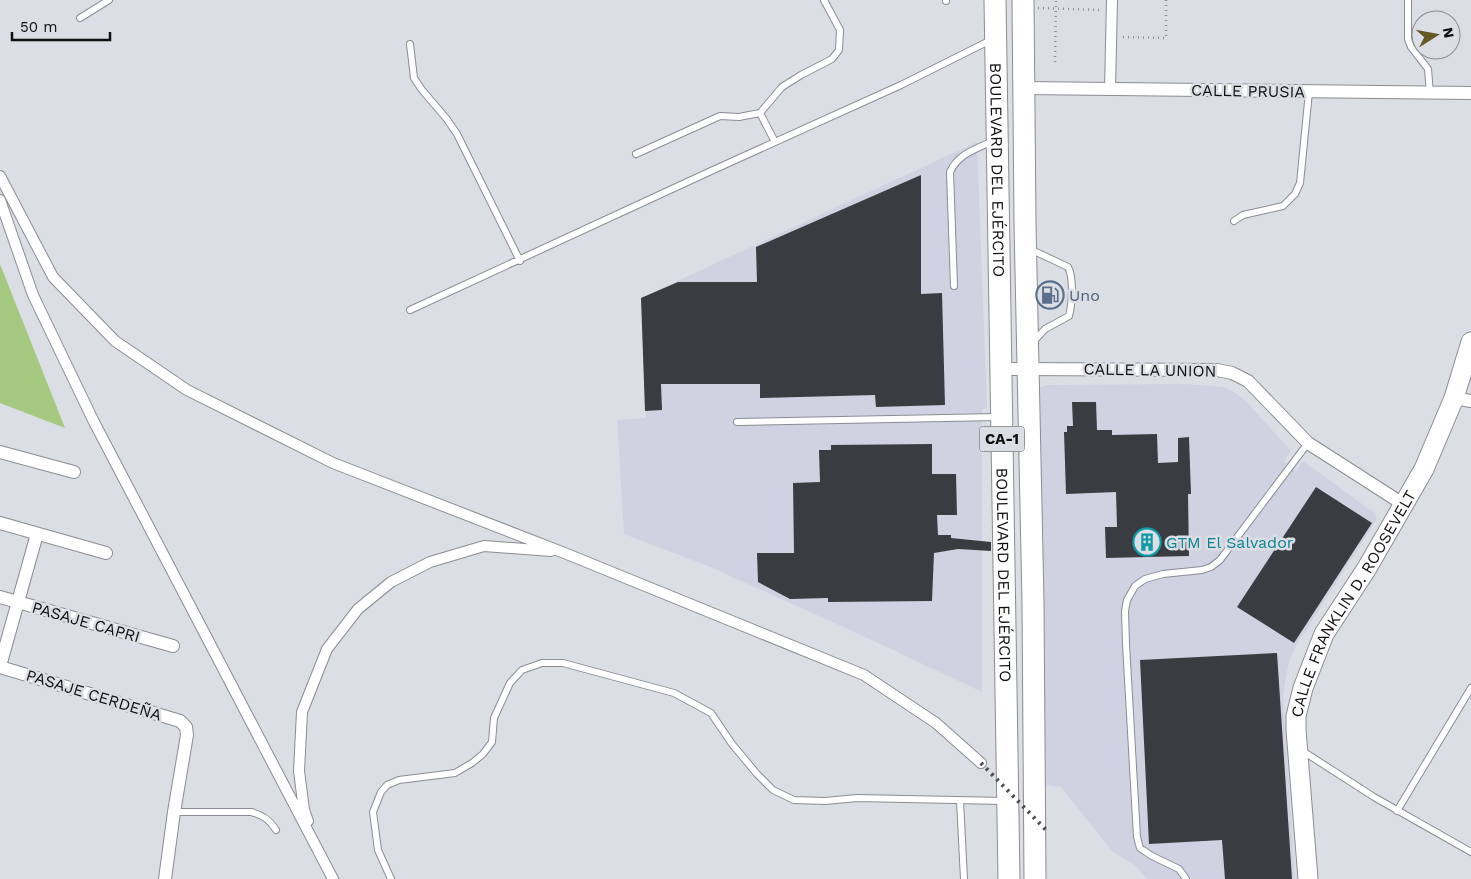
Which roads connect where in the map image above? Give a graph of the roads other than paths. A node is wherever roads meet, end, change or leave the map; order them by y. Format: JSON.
{"nodes":[{"id":1,"x":109,"y":0,"type":"edge"},
{"id":2,"x":824,"y":0,"type":"edge"},
{"id":3,"x":995,"y":0,"type":"edge"},
{"id":4,"x":1408,"y":0,"type":"edge"},
{"id":5,"x":1030,"y":4,"type":"edge"},
{"id":6,"x":1111,"y":5,"type":"edge"},
{"id":7,"x":80,"y":18,"type":"dead end"},
{"id":8,"x":995,"y":39,"type":"junction"},
{"id":9,"x":410,"y":44,"type":"dead end"},
{"id":10,"x":1024,"y":88,"type":"junction"},
{"id":11,"x":1110,"y":89,"type":"junction"},
{"id":12,"x":1309,"y":92,"type":"junction"},
{"id":13,"x":1471,"y":93,"type":"edge"},
{"id":14,"x":1430,"y":94,"type":"junction"},
{"id":15,"x":760,"y":113,"type":"junction"},
{"id":16,"x":996,"y":139,"type":"junction"},
{"id":17,"x":775,"y":142,"type":"junction"},
{"id":18,"x":636,"y":154,"type":"dead end"},
{"id":19,"x":0,"y":176,"type":"edge"},
{"id":20,"x":0,"y":200,"type":"edge"},
{"id":21,"x":1234,"y":222,"type":"dead end"},
{"id":22,"x":1034,"y":251,"type":"dead end"},
{"id":23,"x":520,"y":261,"type":"junction"},
{"id":24,"x":954,"y":286,"type":"dead end"},
{"id":25,"x":999,"y":306,"type":"junction"},
{"id":26,"x":1026,"y":308,"type":"junction"},
{"id":27,"x":410,"y":310,"type":"dead end"},
{"id":28,"x":1471,"y":342,"type":"edge"},
{"id":29,"x":1028,"y":360,"type":"junction"},
{"id":30,"x":1000,"y":369,"type":"junction"},
{"id":31,"x":1028,"y":390,"type":"junction"},
{"id":32,"x":1001,"y":392,"type":"junction"},
{"id":33,"x":1463,"y":400,"type":"edge"},
{"id":34,"x":1001,"y":417,"type":"junction"},
{"id":35,"x":737,"y":422,"type":"dead end"},
{"id":36,"x":1308,"y":443,"type":"junction"},
{"id":37,"x":0,"y":452,"type":"edge"},
{"id":38,"x":74,"y":472,"type":"dead end"},
{"id":39,"x":1403,"y":504,"type":"junction"},
{"id":40,"x":0,"y":523,"type":"edge"},
{"id":41,"x":37,"y":534,"type":"junction"},
{"id":42,"x":562,"y":552,"type":"junction"},
{"id":43,"x":106,"y":554,"type":"dead end"},
{"id":44,"x":0,"y":598,"type":"edge"},
{"id":45,"x":19,"y":603,"type":"junction"},
{"id":46,"x":173,"y":646,"type":"dead end"},
{"id":47,"x":0,"y":667,"type":"edge"},
{"id":48,"x":1471,"y":688,"type":"edge"},
{"id":49,"x":1299,"y":749,"type":"junction"},
{"id":50,"x":981,"y":763,"type":"dead end"},
{"id":51,"x":960,"y":801,"type":"junction"},
{"id":52,"x":1007,"y":801,"type":"junction"},
{"id":53,"x":1397,"y":811,"type":"junction"},
{"id":54,"x":174,"y":812,"type":"junction"},
{"id":55,"x":276,"y":830,"type":"dead end"},
{"id":56,"x":1471,"y":852,"type":"edge"},
{"id":57,"x":324,"y":862,"type":"junction"},
{"id":58,"x":165,"y":879,"type":"edge"},
{"id":59,"x":333,"y":879,"type":"edge"},
{"id":60,"x":391,"y":879,"type":"edge"},
{"id":61,"x":964,"y":879,"type":"edge"},
{"id":62,"x":1009,"y":879,"type":"edge"},
{"id":63,"x":1035,"y":879,"type":"edge"},
{"id":64,"x":1186,"y":879,"type":"edge"},
{"id":65,"x":1308,"y":879,"type":"edge"}],
"edges":[{"from":1,"to":7,"type":"lane"},
{"from":2,"to":15,"type":"lane"},
{"from":3,"to":8,"type":"highway","name":"BOULEVARD DEL EJÉRCITO","number":"CA-1"},
{"from":4,"to":14,"type":"lane"},
{"from":5,"to":10,"type":"highway","name":"BOULEVARD DEL EJÉRCITO","number":"CA-1"},
{"from":6,"to":11,"type":"street"},
{"from":8,"to":16,"type":"highway","name":"BOULEVARD DEL EJÉRCITO","number":"CA-1"},
{"from":8,"to":17,"type":"lane"},
{"from":9,"to":23,"type":"lane"},
{"from":10,"to":11,"type":"street","name":"CALLE PRUSIA"},
{"from":10,"to":26,"type":"highway","name":"BOULEVARD DEL EJÉRCITO","number":"CA-1"},
{"from":11,"to":12,"type":"street","name":"CALLE PRUSIA"},
{"from":12,"to":14,"type":"street","name":"CALLE PRUSIA"},
{"from":12,"to":21,"type":"lane"},
{"from":13,"to":14,"type":"street","name":"CALLE PRUSIA"},
{"from":15,"to":17,"type":"lane"},
{"from":15,"to":18,"type":"lane"},
{"from":16,"to":24,"type":"lane"},
{"from":16,"to":25,"type":"highway","name":"BOULEVARD DEL EJÉRCITO","number":"CA-1"},
{"from":17,"to":23,"type":"lane"},
{"from":19,"to":42,"type":"street"},
{"from":20,"to":57,"type":"street"},
{"from":22,"to":29,"type":"lane"},
{"from":23,"to":27,"type":"lane"},
{"from":25,"to":26,"type":"highway"},
{"from":25,"to":30,"type":"highway","name":"BOULEVARD DEL EJÉRCITO","number":"CA-1"},
{"from":26,"to":29,"type":"highway","name":"BOULEVARD DEL EJÉRCITO","number":"CA-1"},
{"from":28,"to":33,"type":"main road","name":"CALLE FRANKLIN D. ROOSEVELT"},
{"from":29,"to":30,"type":"street","name":"CALLE LA UNION"},
{"from":29,"to":31,"type":"highway","name":"BOULEVARD DEL EJÉRCITO","number":"CA-1"},
{"from":29,"to":36,"type":"street","name":"CALLE LA UNION"},
{"from":30,"to":32,"type":"highway","name":"BOULEVARD DEL EJÉRCITO","number":"CA-1"},
{"from":31,"to":32,"type":"highway"},
{"from":31,"to":63,"type":"highway","name":"BOULEVARD DEL EJÉRCITO","number":"CA-1"},
{"from":32,"to":34,"type":"highway","name":"BOULEVARD DEL EJÉRCITO","number":"CA-1"},
{"from":33,"to":39,"type":"main road","name":"CALLE FRANKLIN D. ROOSEVELT"},
{"from":34,"to":35,"type":"lane"},
{"from":34,"to":52,"type":"highway","name":"BOULEVARD DEL EJÉRCITO","number":"CA-1"},
{"from":36,"to":39,"type":"street","name":"CALLE LA UNION"},
{"from":36,"to":64,"type":"lane"},
{"from":37,"to":38,"type":"street"},
{"from":39,"to":49,"type":"main road","name":"CALLE FRANKLIN D. ROOSEVELT"},
{"from":40,"to":41,"type":"street"},
{"from":41,"to":43,"type":"street"},
{"from":41,"to":45,"type":"street"},
{"from":42,"to":50,"type":"street"},
{"from":42,"to":57,"type":"street"},
{"from":44,"to":45,"type":"street","name":"PASAJE CAPRI"},
{"from":45,"to":46,"type":"street","name":"PASAJE CAPRI"},
{"from":45,"to":47,"type":"street"},
{"from":47,"to":54,"type":"street","name":"PASAJE CERDEÑA"},
{"from":48,"to":53,"type":"lane"},
{"from":49,"to":53,"type":"lane"},
{"from":49,"to":65,"type":"main road","name":"CALLE FRANKLIN D. ROOSEVELT"},
{"from":51,"to":52,"type":"lane"},
{"from":51,"to":60,"type":"lane"},
{"from":51,"to":61,"type":"lane"},
{"from":52,"to":62,"type":"highway","name":"BOULEVARD DEL EJÉRCITO","number":"CA-1"},
{"from":53,"to":56,"type":"lane"},
{"from":54,"to":55,"type":"lane"},
{"from":54,"to":58,"type":"street"},
{"from":57,"to":59,"type":"street"}]}
